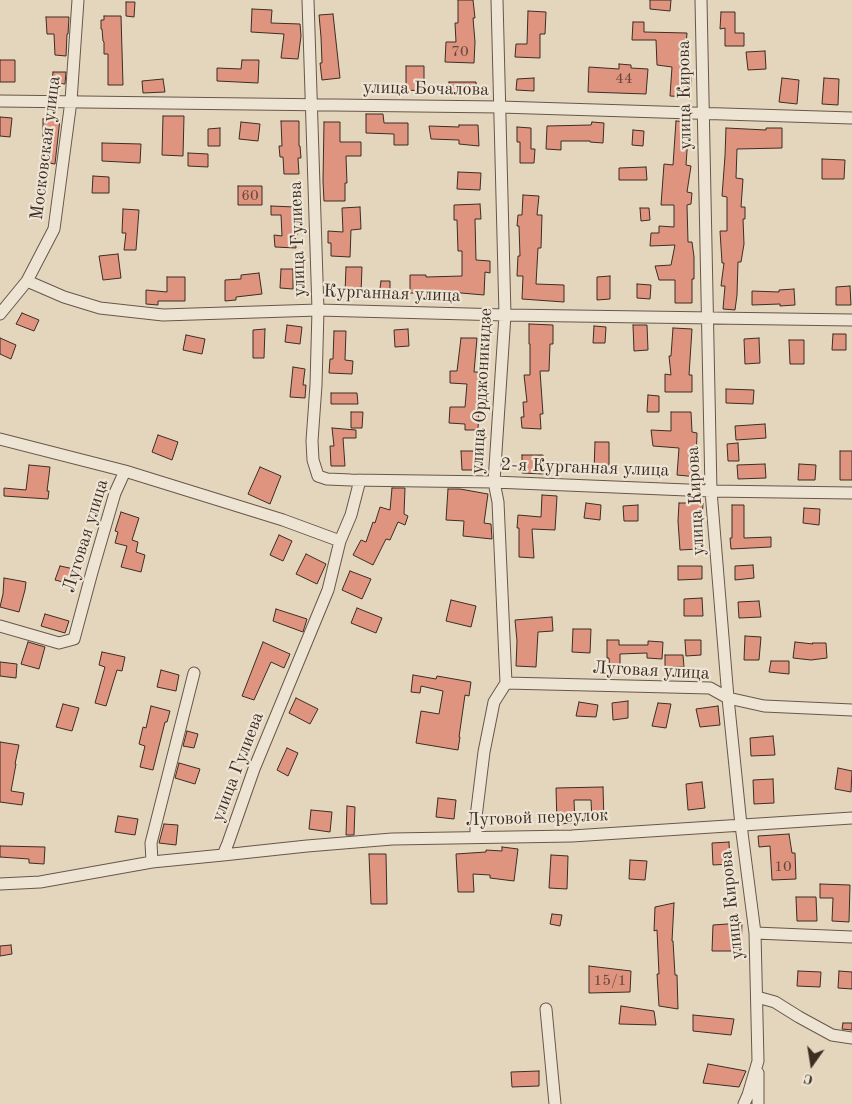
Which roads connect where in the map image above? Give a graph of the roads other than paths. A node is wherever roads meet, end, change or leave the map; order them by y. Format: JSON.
{"nodes":[{"id":1,"x":78,"y":0,"type":"edge"},
{"id":2,"x":308,"y":0,"type":"edge"},
{"id":3,"x":497,"y":0,"type":"edge"},
{"id":4,"x":701,"y":0,"type":"edge"},
{"id":5,"x":0,"y":101,"type":"edge"},
{"id":6,"x":71,"y":101,"type":"junction"},
{"id":7,"x":311,"y":105,"type":"junction"},
{"id":8,"x":500,"y":107,"type":"junction"},
{"id":9,"x":704,"y":114,"type":"junction"},
{"id":10,"x":852,"y":118,"type":"edge"},
{"id":11,"x":27,"y":280,"type":"junction"},
{"id":12,"x":318,"y":310,"type":"junction"},
{"id":13,"x":0,"y":314,"type":"edge"},
{"id":14,"x":505,"y":315,"type":"junction"},
{"id":15,"x":708,"y":318,"type":"junction"},
{"id":16,"x":852,"y":320,"type":"edge"},
{"id":17,"x":0,"y":439,"type":"edge"},
{"id":18,"x":125,"y":471,"type":"junction"},
{"id":19,"x":318,"y":476,"type":"joint"},
{"id":20,"x":360,"y":480,"type":"junction"},
{"id":21,"x":494,"y":482,"type":"junction"},
{"id":22,"x":711,"y":490,"type":"junction"},
{"id":23,"x":852,"y":493,"type":"edge"},
{"id":24,"x":340,"y":541,"type":"junction"},
{"id":25,"x":0,"y":626,"type":"edge"},
{"id":26,"x":194,"y":673,"type":"dead end"},
{"id":27,"x":506,"y":683,"type":"junction"},
{"id":28,"x":728,"y":698,"type":"junction"},
{"id":29,"x":852,"y":710,"type":"edge"},
{"id":30,"x":852,"y":818,"type":"edge"},
{"id":31,"x":741,"y":825,"type":"junction"},
{"id":32,"x":476,"y":837,"type":"junction"},
{"id":33,"x":223,"y":855,"type":"junction"},
{"id":34,"x":152,"y":862,"type":"junction"},
{"id":35,"x":0,"y":884,"type":"edge"},
{"id":36,"x":755,"y":933,"type":"junction"},
{"id":37,"x":852,"y":937,"type":"edge"},
{"id":38,"x":758,"y":997,"type":"junction"},
{"id":39,"x":546,"y":1009,"type":"dead end"},
{"id":40,"x":852,"y":1038,"type":"edge"},
{"id":41,"x":758,"y":1061,"type":"junction"},
{"id":42,"x":555,"y":1104,"type":"edge"},
{"id":43,"x":744,"y":1104,"type":"edge"},
{"id":44,"x":758,"y":1104,"type":"edge"}],
"edges":[{"from":1,"to":6,"type":"street","name":"Московская улица"},
{"from":2,"to":7,"type":"street","name":"улица Гулиева"},
{"from":3,"to":8,"type":"street","name":"улица Орджоникидзе"},
{"from":4,"to":9,"type":"street","name":"улица Кирова"},
{"from":5,"to":6,"type":"street","name":"улица Бочалова"},
{"from":6,"to":7,"type":"street","name":"улица Бочалова"},
{"from":6,"to":11,"type":"street","name":"Московская улица"},
{"from":7,"to":8,"type":"street","name":"улица Бочалова"},
{"from":7,"to":12,"type":"street","name":"улица Гулиева"},
{"from":8,"to":9,"type":"street","name":"улица Бочалова"},
{"from":8,"to":14,"type":"street","name":"улица Орджоникидзе"},
{"from":9,"to":10,"type":"street","name":"улица Бочалова"},
{"from":9,"to":15,"type":"street","name":"улица Кирова"},
{"from":11,"to":12,"type":"street","name":"Курганная улица"},
{"from":11,"to":13,"type":"street","name":"Московская улица"},
{"from":12,"to":14,"type":"street","name":"Курганная улица"},
{"from":12,"to":19,"type":"street","name":"улица Гулиева"},
{"from":14,"to":15,"type":"street","name":"Курганная улица"},
{"from":14,"to":21,"type":"street","name":"улица Орджоникидзе"},
{"from":15,"to":16,"type":"street","name":"Курганная улица"},
{"from":15,"to":22,"type":"street","name":"улица Кирова"},
{"from":17,"to":18,"type":"street"},
{"from":18,"to":24,"type":"street","name":"Луговая улица"},
{"from":18,"to":25,"type":"street","name":"Луговая улица"},
{"from":19,"to":20,"type":"street","name":"2-я Курганная улица"},
{"from":20,"to":21,"type":"street","name":"2-я Курганная улица"},
{"from":20,"to":24,"type":"street","name":"улица Гулиева"},
{"from":21,"to":22,"type":"street","name":"2-я Курганная улица"},
{"from":21,"to":27,"type":"street","name":"улица Орджоникидзе"},
{"from":22,"to":23,"type":"street","name":"2-я Курганная улица"},
{"from":22,"to":28,"type":"street","name":"улица Кирова"},
{"from":24,"to":33,"type":"street","name":"улица Гулиева"},
{"from":26,"to":34,"type":"street"},
{"from":27,"to":28,"type":"street","name":"Луговая улица"},
{"from":27,"to":32,"type":"street"},
{"from":28,"to":29,"type":"street","name":"Луговая улица"},
{"from":28,"to":31,"type":"street","name":"улица Кирова"},
{"from":30,"to":31,"type":"street","name":"Луговой переулок"},
{"from":31,"to":32,"type":"street","name":"Луговой переулок"},
{"from":31,"to":36,"type":"street","name":"улица Кирова"},
{"from":32,"to":33,"type":"street","name":"Луговой переулок"},
{"from":33,"to":34,"type":"street"},
{"from":34,"to":35,"type":"street"},
{"from":36,"to":37,"type":"street"},
{"from":36,"to":38,"type":"street","name":"улица Кирова"},
{"from":38,"to":40,"type":"street"},
{"from":38,"to":41,"type":"street","name":"улица Кирова"},
{"from":39,"to":42,"type":"street"},
{"from":41,"to":43,"type":"street"},
{"from":41,"to":44,"type":"street","name":"улица Кирова"}]}
